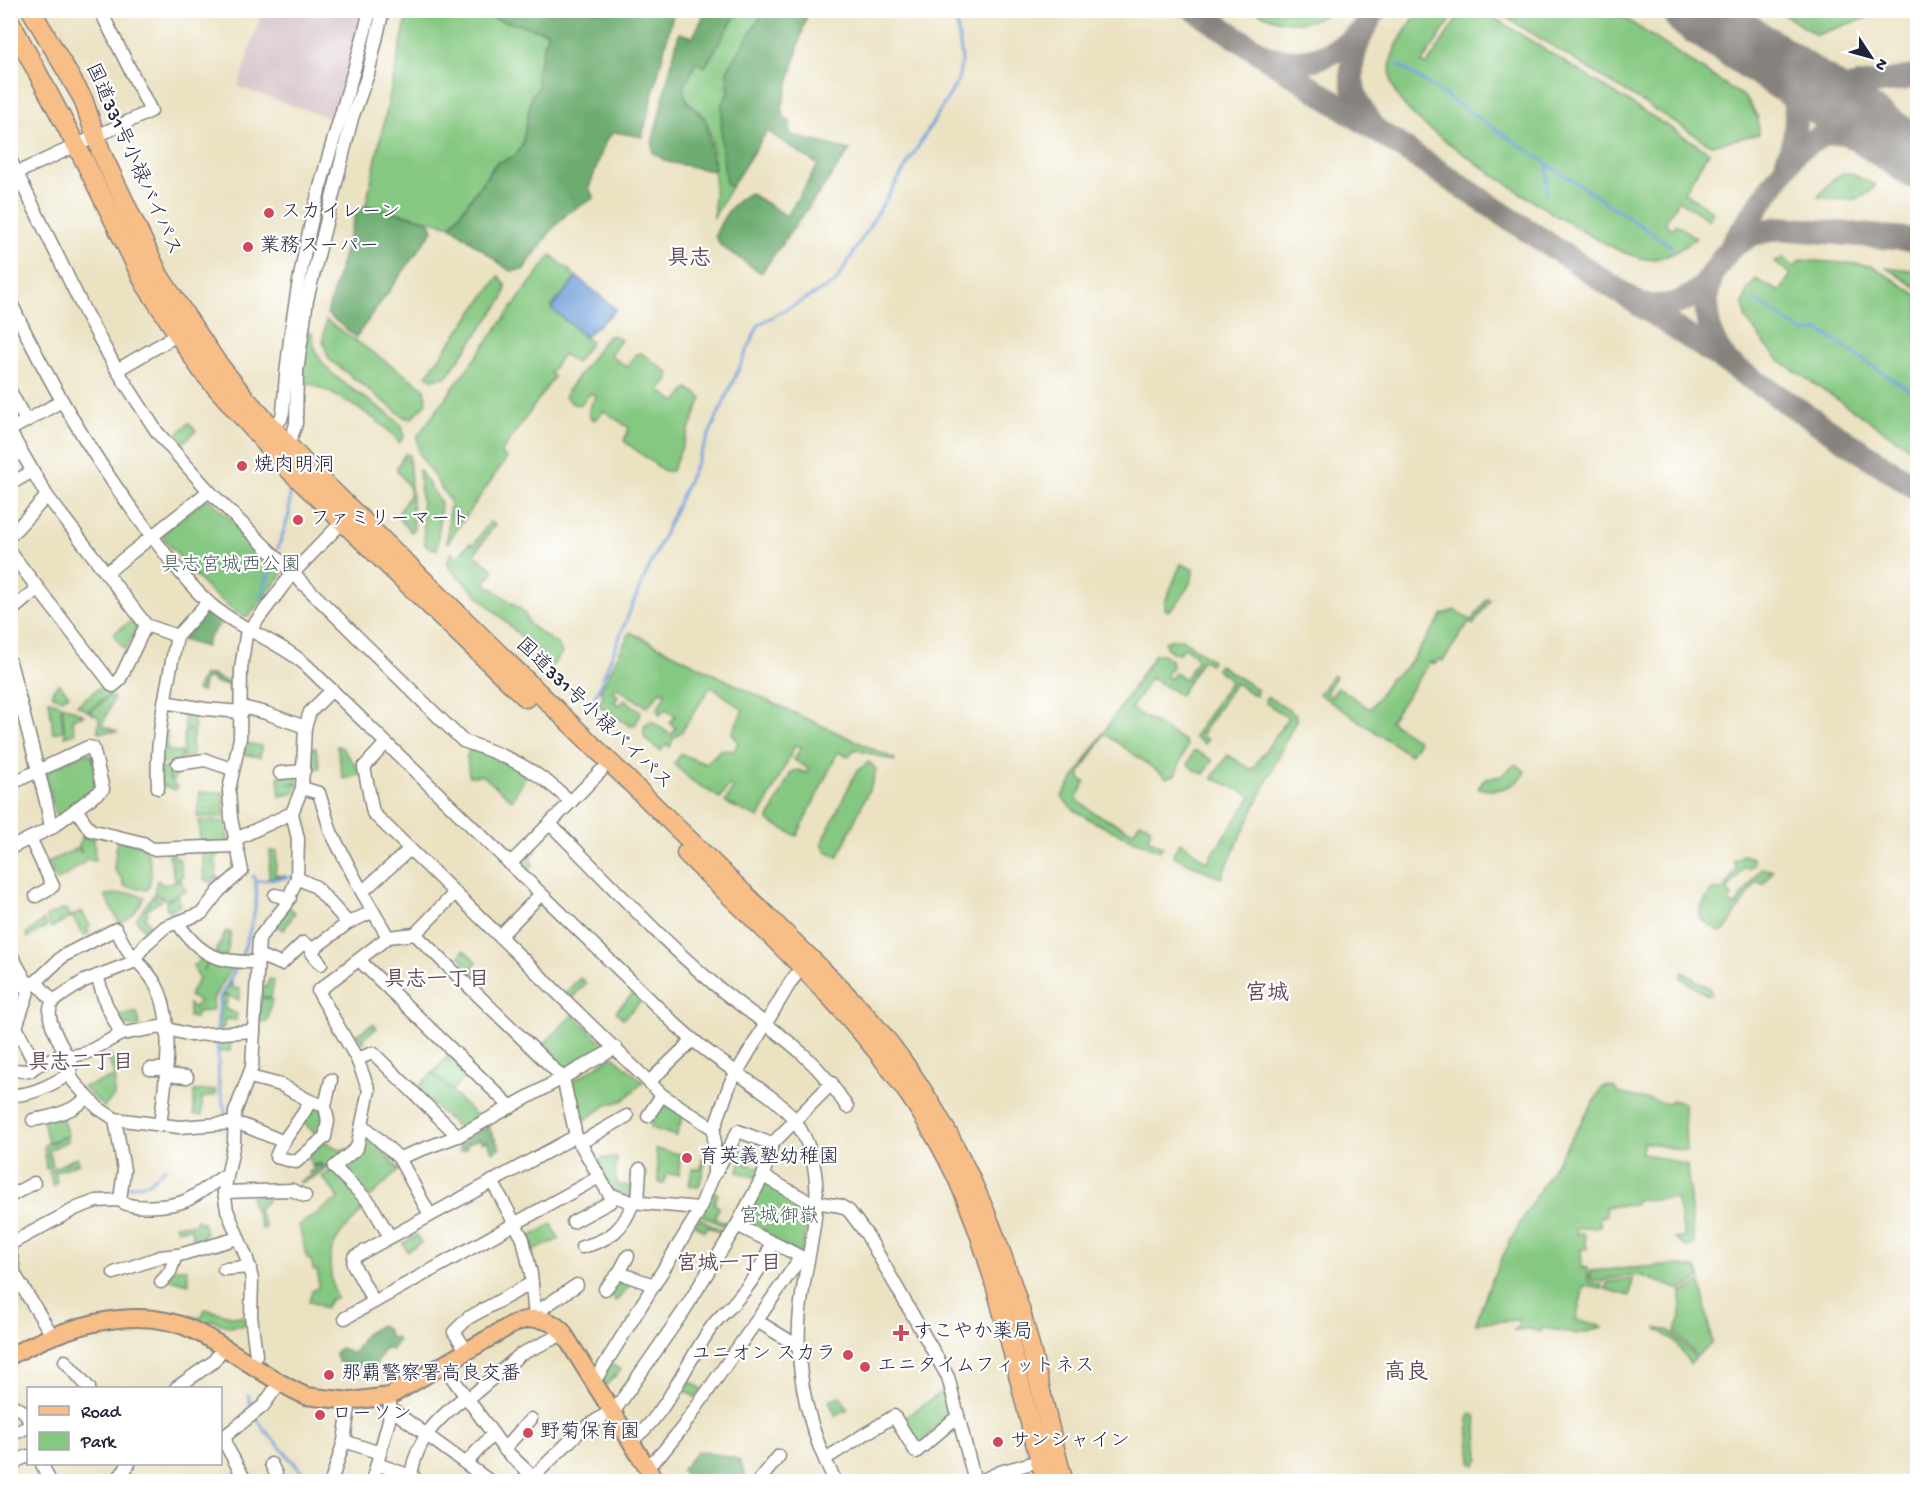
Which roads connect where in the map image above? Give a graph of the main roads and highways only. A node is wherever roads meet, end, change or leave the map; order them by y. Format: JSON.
{"nodes":[{"id":1,"x":31,"y":10,"type":"edge"},
{"id":2,"x":10,"y":21,"type":"edge"},
{"id":3,"x":347,"y":517,"type":"junction"},
{"id":4,"x":805,"y":962,"type":"junction"},
{"id":5,"x":10,"y":1356,"type":"edge"},
{"id":6,"x":1049,"y":1458,"type":"junction"},
{"id":7,"x":656,"y":1482,"type":"edge"},
{"id":8,"x":1046,"y":1482,"type":"edge"},
{"id":9,"x":1064,"y":1482,"type":"edge"}],
"edges":[{"from":1,"to":3,"type":"highway","name":"国道331号小禄バイパス"},
{"from":2,"to":3,"type":"highway","name":"国道331号小禄バイパス"},
{"from":3,"to":4,"type":"highway","name":"国道331号小禄バイパス"},
{"from":3,"to":4,"type":"highway","name":"国道331号小禄バイパス"},
{"from":4,"to":6,"type":"highway","name":"国道331号小禄バイパス"},
{"from":5,"to":7,"type":"main road"},
{"from":6,"to":8,"type":"highway","name":"国道331号小禄バイパス"},
{"from":6,"to":9,"type":"highway","name":"国道331号小禄バイパス"}]}
